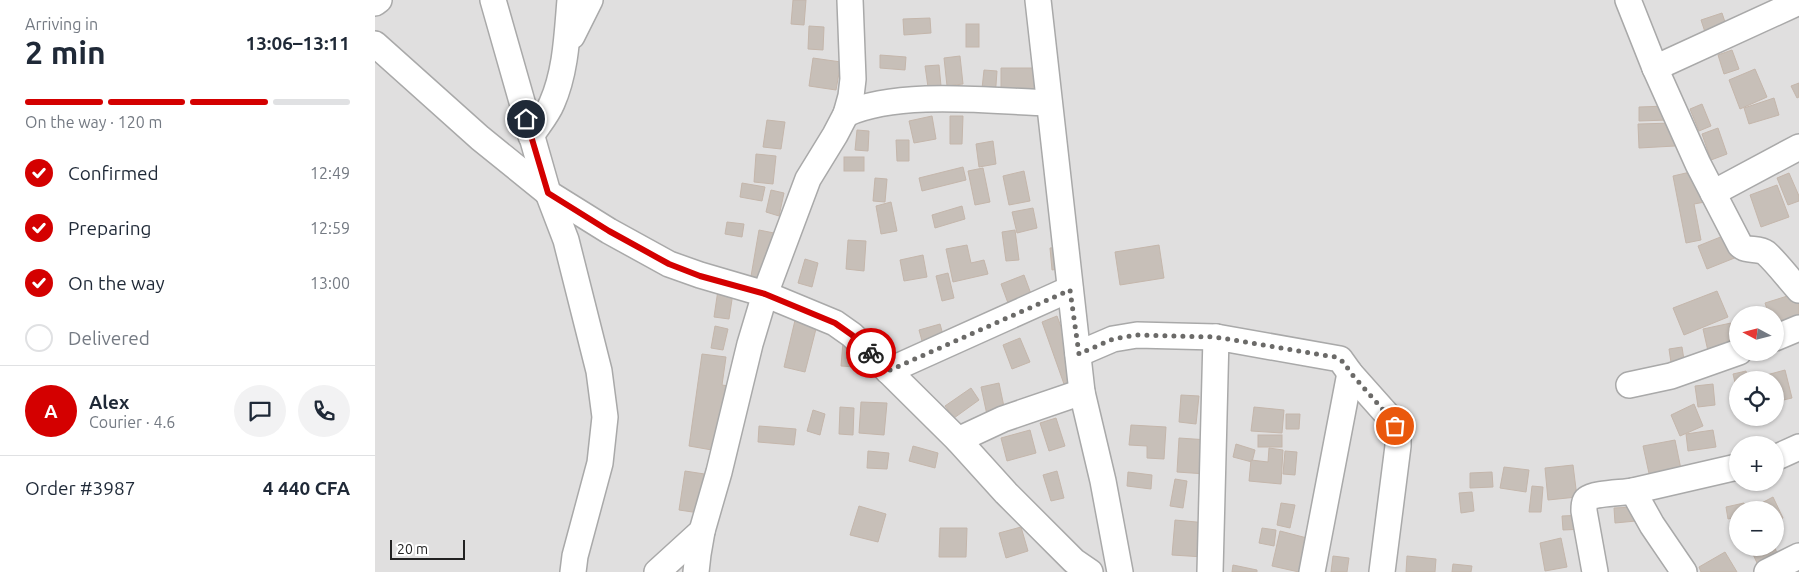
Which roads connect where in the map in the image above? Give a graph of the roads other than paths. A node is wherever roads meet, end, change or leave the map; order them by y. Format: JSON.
{"nodes":[{"id":1,"x":379,"y":0,"type":"edge"},
{"id":2,"x":493,"y":0,"type":"edge"},
{"id":3,"x":570,"y":0,"type":"edge"},
{"id":4,"x":590,"y":0,"type":"edge"},
{"id":5,"x":850,"y":0,"type":"edge"},
{"id":6,"x":1038,"y":0,"type":"edge"},
{"id":7,"x":1628,"y":0,"type":"edge"},
{"id":8,"x":1799,"y":2,"type":"edge"},
{"id":9,"x":375,"y":3,"type":"edge"},
{"id":10,"x":375,"y":44,"type":"edge"},
{"id":11,"x":566,"y":48,"type":"junction"},
{"id":12,"x":1655,"y":68,"type":"junction"},
{"id":13,"x":1049,"y":103,"type":"junction"},
{"id":14,"x":845,"y":114,"type":"junction"},
{"id":15,"x":531,"y":136,"type":"junction"},
{"id":16,"x":1799,"y":147,"type":"edge"},
{"id":17,"x":548,"y":193,"type":"junction"},
{"id":18,"x":1713,"y":193,"type":"junction"},
{"id":19,"x":1070,"y":290,"type":"junction"},
{"id":20,"x":1799,"y":290,"type":"edge"},
{"id":21,"x":765,"y":294,"type":"junction"},
{"id":22,"x":1799,"y":328,"type":"edge"},
{"id":23,"x":1784,"y":334,"type":"edge"},
{"id":24,"x":1215,"y":337,"type":"junction"},
{"id":25,"x":1079,"y":354,"type":"junction"},
{"id":26,"x":1729,"y":356,"type":"edge"},
{"id":27,"x":888,"y":371,"type":"junction"},
{"id":28,"x":1350,"y":372,"type":"junction"},
{"id":29,"x":1629,"y":385,"type":"dead end"},
{"id":30,"x":1082,"y":392,"type":"junction"},
{"id":31,"x":958,"y":440,"type":"junction"},
{"id":32,"x":1799,"y":447,"type":"edge"},
{"id":33,"x":1784,"y":454,"type":"edge"},
{"id":34,"x":1729,"y":469,"type":"edge"},
{"id":35,"x":1633,"y":491,"type":"junction"},
{"id":36,"x":1799,"y":556,"type":"edge"},
{"id":37,"x":702,"y":557,"type":"edge"},
{"id":38,"x":573,"y":572,"type":"edge"},
{"id":39,"x":657,"y":572,"type":"edge"},
{"id":40,"x":1090,"y":572,"type":"edge"},
{"id":41,"x":1120,"y":572,"type":"edge"},
{"id":42,"x":1210,"y":572,"type":"edge"},
{"id":43,"x":1312,"y":572,"type":"edge"},
{"id":44,"x":1382,"y":572,"type":"edge"},
{"id":45,"x":1595,"y":572,"type":"edge"},
{"id":46,"x":1684,"y":572,"type":"edge"},
{"id":47,"x":1767,"y":572,"type":"edge"}],
"edges":[{"from":1,"to":9,"type":"street"},
{"from":2,"to":15,"type":"street"},
{"from":3,"to":11,"type":"street"},
{"from":4,"to":11,"type":"street"},
{"from":5,"to":14,"type":"street"},
{"from":6,"to":13,"type":"street"},
{"from":7,"to":12,"type":"street"},
{"from":8,"to":12,"type":"street"},
{"from":10,"to":17,"type":"street"},
{"from":11,"to":15,"type":"street"},
{"from":12,"to":18,"type":"street"},
{"from":13,"to":14,"type":"street"},
{"from":13,"to":19,"type":"street"},
{"from":14,"to":21,"type":"street"},
{"from":15,"to":17,"type":"street"},
{"from":16,"to":18,"type":"street"},
{"from":17,"to":21,"type":"street"},
{"from":17,"to":38,"type":"street"},
{"from":18,"to":20,"type":"street"},
{"from":19,"to":25,"type":"street"},
{"from":19,"to":27,"type":"street"},
{"from":21,"to":27,"type":"street"},
{"from":21,"to":37,"type":"street"},
{"from":22,"to":23,"type":"street"},
{"from":24,"to":25,"type":"street"},
{"from":24,"to":28,"type":"street"},
{"from":24,"to":42,"type":"street"},
{"from":25,"to":30,"type":"street"},
{"from":26,"to":29,"type":"street"},
{"from":27,"to":31,"type":"street"},
{"from":28,"to":43,"type":"street"},
{"from":28,"to":44,"type":"street"},
{"from":30,"to":31,"type":"street"},
{"from":30,"to":41,"type":"street"},
{"from":31,"to":40,"type":"street"},
{"from":32,"to":33,"type":"street"},
{"from":34,"to":35,"type":"street"},
{"from":35,"to":45,"type":"street"},
{"from":35,"to":46,"type":"street"},
{"from":36,"to":47,"type":"street"},
{"from":37,"to":39,"type":"street"}]}
